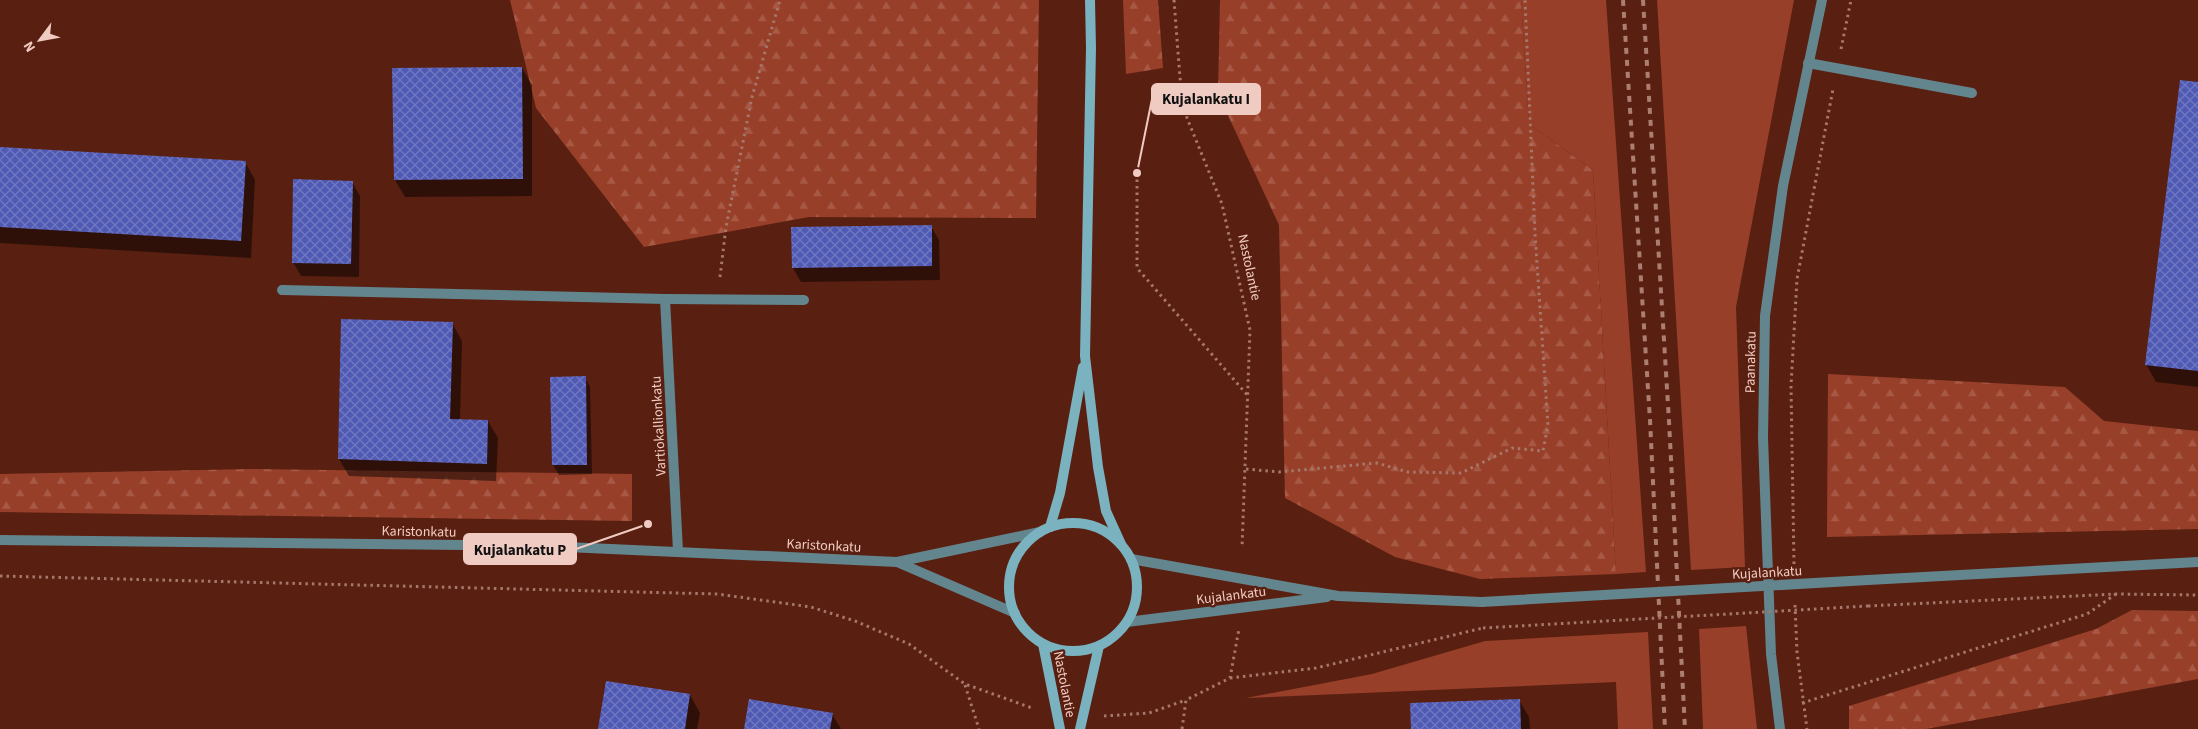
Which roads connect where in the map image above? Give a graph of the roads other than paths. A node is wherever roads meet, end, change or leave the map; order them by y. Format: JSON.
{"nodes":[{"id":1,"x":1090,"y":0,"type":"edge"},
{"id":2,"x":1822,"y":0,"type":"edge"},
{"id":3,"x":1808,"y":63,"type":"junction"},
{"id":4,"x":1972,"y":93,"type":"dead end"},
{"id":5,"x":282,"y":290,"type":"dead end"},
{"id":6,"x":665,"y":299,"type":"junction"},
{"id":7,"x":804,"y":300,"type":"dead end"},
{"id":8,"x":1085,"y":356,"type":"junction"},
{"id":9,"x":1045,"y":530,"type":"junction"},
{"id":10,"x":0,"y":540,"type":"edge"},
{"id":11,"x":1121,"y":544,"type":"junction"},
{"id":12,"x":678,"y":551,"type":"junction"},
{"id":13,"x":1131,"y":560,"type":"junction"},
{"id":14,"x":897,"y":562,"type":"junction"},
{"id":15,"x":2198,"y":562,"type":"edge"},
{"id":16,"x":1338,"y":596,"type":"junction"},
{"id":17,"x":1015,"y":613,"type":"junction"},
{"id":18,"x":1127,"y":622,"type":"junction"},
{"id":19,"x":1043,"y":644,"type":"junction"},
{"id":20,"x":1100,"y":646,"type":"junction"},
{"id":21,"x":1060,"y":729,"type":"edge"},
{"id":22,"x":1080,"y":729,"type":"edge"},
{"id":23,"x":1780,"y":729,"type":"edge"}],
"edges":[{"from":1,"to":8,"type":"main road"},
{"from":2,"to":3,"type":"street","name":"Paanakatu"},
{"from":3,"to":4,"type":"street"},
{"from":3,"to":23,"type":"street","name":"Paanakatu"},
{"from":5,"to":6,"type":"street"},
{"from":6,"to":7,"type":"street"},
{"from":6,"to":12,"type":"street","name":"Vartiokallionkatu"},
{"from":8,"to":9,"type":"main road"},
{"from":8,"to":11,"type":"main road"},
{"from":9,"to":11,"type":"main road"},
{"from":9,"to":14,"type":"street","name":"Karistonkatu"},
{"from":9,"to":17,"type":"main road"},
{"from":10,"to":12,"type":"street","name":"Karistonkatu"},
{"from":11,"to":13,"type":"main road"},
{"from":12,"to":14,"type":"street","name":"Karistonkatu"},
{"from":13,"to":16,"type":"street","name":"Kujalankatu"},
{"from":13,"to":18,"type":"main road"},
{"from":14,"to":17,"type":"street","name":"Karistonkatu"},
{"from":15,"to":16,"type":"street","name":"Kujalankatu","bridge":true},
{"from":16,"to":18,"type":"street","name":"Kujalankatu"},
{"from":17,"to":19,"type":"main road"},
{"from":18,"to":20,"type":"main road"},
{"from":19,"to":20,"type":"main road"},
{"from":19,"to":21,"type":"main road","name":"Nastolantie"},
{"from":20,"to":22,"type":"main road","name":"Nastolantie"}]}
